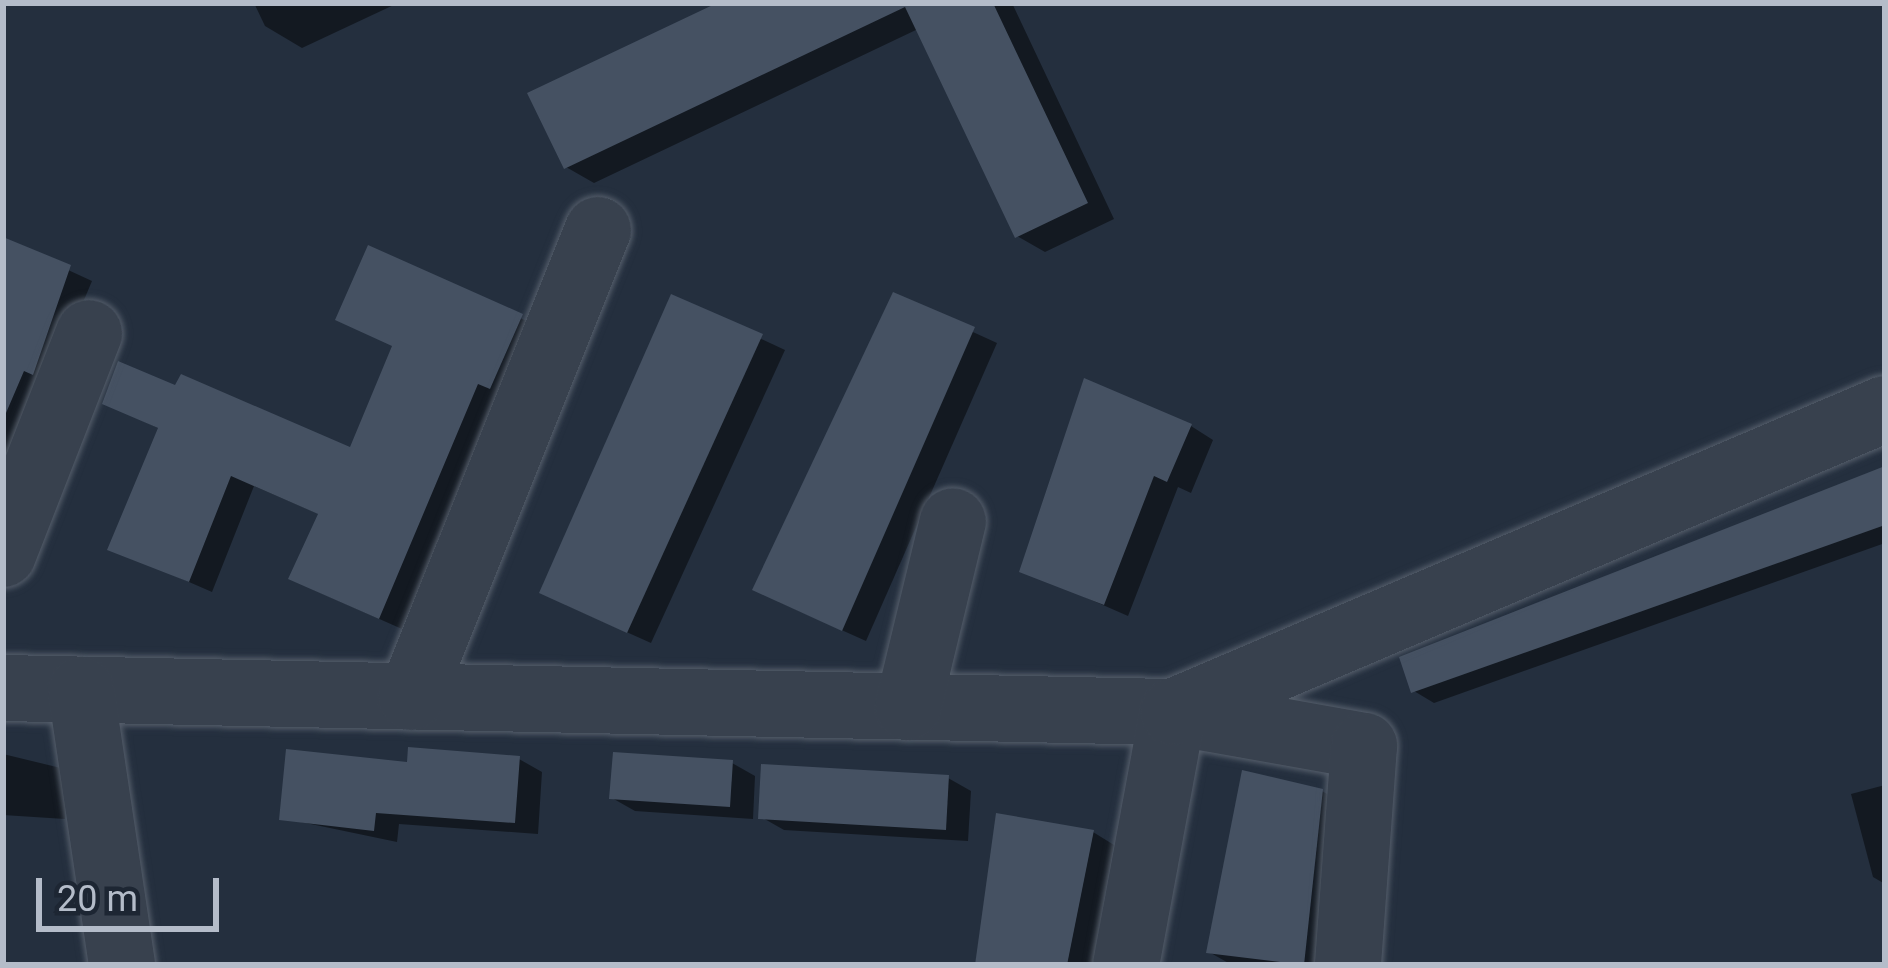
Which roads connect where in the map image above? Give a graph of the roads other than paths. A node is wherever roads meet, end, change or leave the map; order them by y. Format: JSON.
{"nodes":[{"id":1,"x":598,"y":230,"type":"dead end"},
{"id":2,"x":89,"y":333,"type":"dead end"},
{"id":3,"x":1885,"y":409,"type":"edge"},
{"id":4,"x":953,"y":521,"type":"dead end"},
{"id":5,"x":3,"y":554,"type":"edge"},
{"id":6,"x":3,"y":688,"type":"edge"},
{"id":7,"x":81,"y":690,"type":"junction"},
{"id":8,"x":411,"y":697,"type":"junction"},
{"id":9,"x":908,"y":707,"type":"junction"},
{"id":10,"x":1173,"y":712,"type":"junction"},
{"id":11,"x":122,"y":965,"type":"edge"},
{"id":12,"x":1126,"y":965,"type":"edge"},
{"id":13,"x":1348,"y":965,"type":"edge"}],
"edges":[{"from":1,"to":8,"type":"street"},
{"from":2,"to":5,"type":"street"},
{"from":3,"to":10,"type":"street"},
{"from":4,"to":9,"type":"street"},
{"from":6,"to":7,"type":"street"},
{"from":7,"to":8,"type":"street"},
{"from":7,"to":11,"type":"street"},
{"from":8,"to":9,"type":"street"},
{"from":9,"to":10,"type":"street"},
{"from":10,"to":12,"type":"street"},
{"from":10,"to":13,"type":"street"}]}
